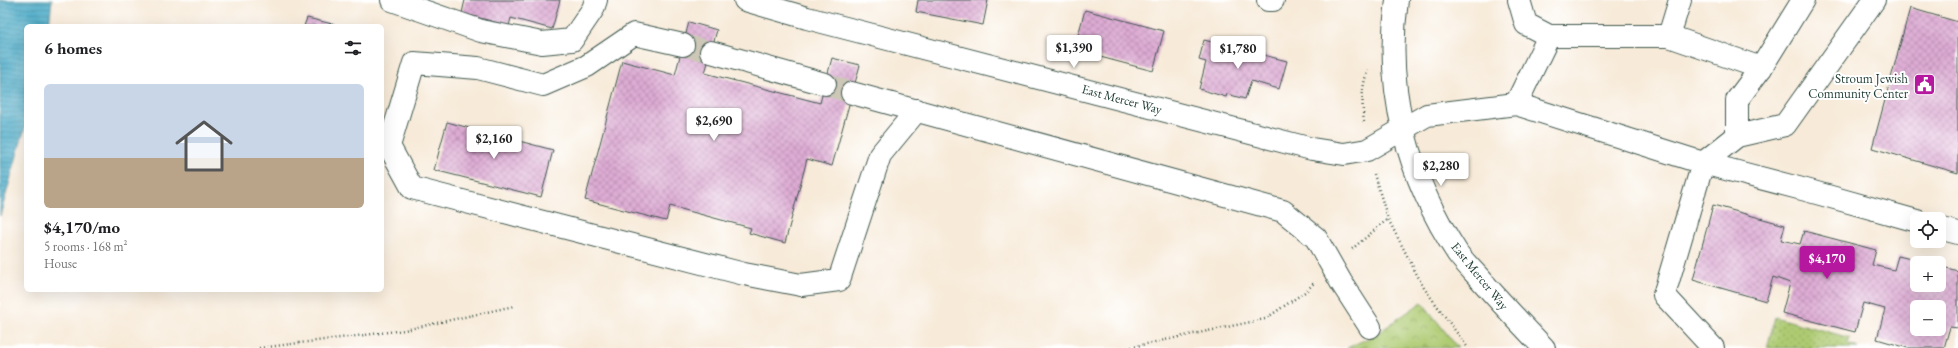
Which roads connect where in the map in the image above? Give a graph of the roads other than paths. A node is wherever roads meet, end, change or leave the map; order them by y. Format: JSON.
{"nodes":[{"id":1,"x":392,"y":0,"type":"edge"},
{"id":2,"x":596,"y":0,"type":"edge"},
{"id":3,"x":745,"y":0,"type":"edge"},
{"id":4,"x":1268,"y":0,"type":"edge"},
{"id":5,"x":1273,"y":0,"type":"edge"},
{"id":6,"x":1397,"y":0,"type":"edge"},
{"id":7,"x":1519,"y":0,"type":"edge"},
{"id":8,"x":1680,"y":0,"type":"edge"},
{"id":9,"x":1802,"y":0,"type":"edge"},
{"id":10,"x":1874,"y":0,"type":"edge"},
{"id":11,"x":1549,"y":36,"type":"junction"},
{"id":12,"x":1669,"y":36,"type":"junction"},
{"id":13,"x":683,"y":45,"type":"tunnel mouth"},
{"id":14,"x":711,"y":52,"type":"tunnel mouth"},
{"id":15,"x":1761,"y":68,"type":"junction"},
{"id":16,"x":825,"y":84,"type":"tunnel mouth"},
{"id":17,"x":852,"y":93,"type":"tunnel mouth"},
{"id":18,"x":1516,"y":104,"type":"junction"},
{"id":19,"x":917,"y":110,"type":"junction"},
{"id":20,"x":1404,"y":128,"type":"junction"},
{"id":21,"x":1736,"y":136,"type":"junction"},
{"id":22,"x":1703,"y":163,"type":"junction"},
{"id":23,"x":1910,"y":220,"type":"edge"},
{"id":24,"x":1946,"y":230,"type":"edge"},
{"id":25,"x":1958,"y":233,"type":"edge"},
{"id":26,"x":1370,"y":327,"type":"dead end"},
{"id":27,"x":1544,"y":348,"type":"edge"},
{"id":28,"x":1713,"y":348,"type":"edge"}],
"edges":[{"from":1,"to":2,"type":"street"},
{"from":3,"to":20,"type":"street","name":"East Mercer Way"},
{"from":4,"to":5,"type":"street"},
{"from":6,"to":20,"type":"street","name":"East Mercer Way"},
{"from":7,"to":11,"type":"street"},
{"from":8,"to":12,"type":"street"},
{"from":9,"to":15,"type":"street"},
{"from":10,"to":21,"type":"street"},
{"from":11,"to":12,"type":"street"},
{"from":11,"to":18,"type":"street"},
{"from":12,"to":15,"type":"street"},
{"from":13,"to":19,"type":"street"},
{"from":14,"to":16,"type":"street"},
{"from":15,"to":21,"type":"street"},
{"from":17,"to":19,"type":"street"},
{"from":18,"to":20,"type":"street"},
{"from":18,"to":22,"type":"street"},
{"from":19,"to":26,"type":"street"},
{"from":20,"to":27,"type":"street","name":"East Mercer Way"},
{"from":21,"to":22,"type":"street"},
{"from":22,"to":23,"type":"street"},
{"from":22,"to":28,"type":"street"},
{"from":24,"to":25,"type":"street"}]}
